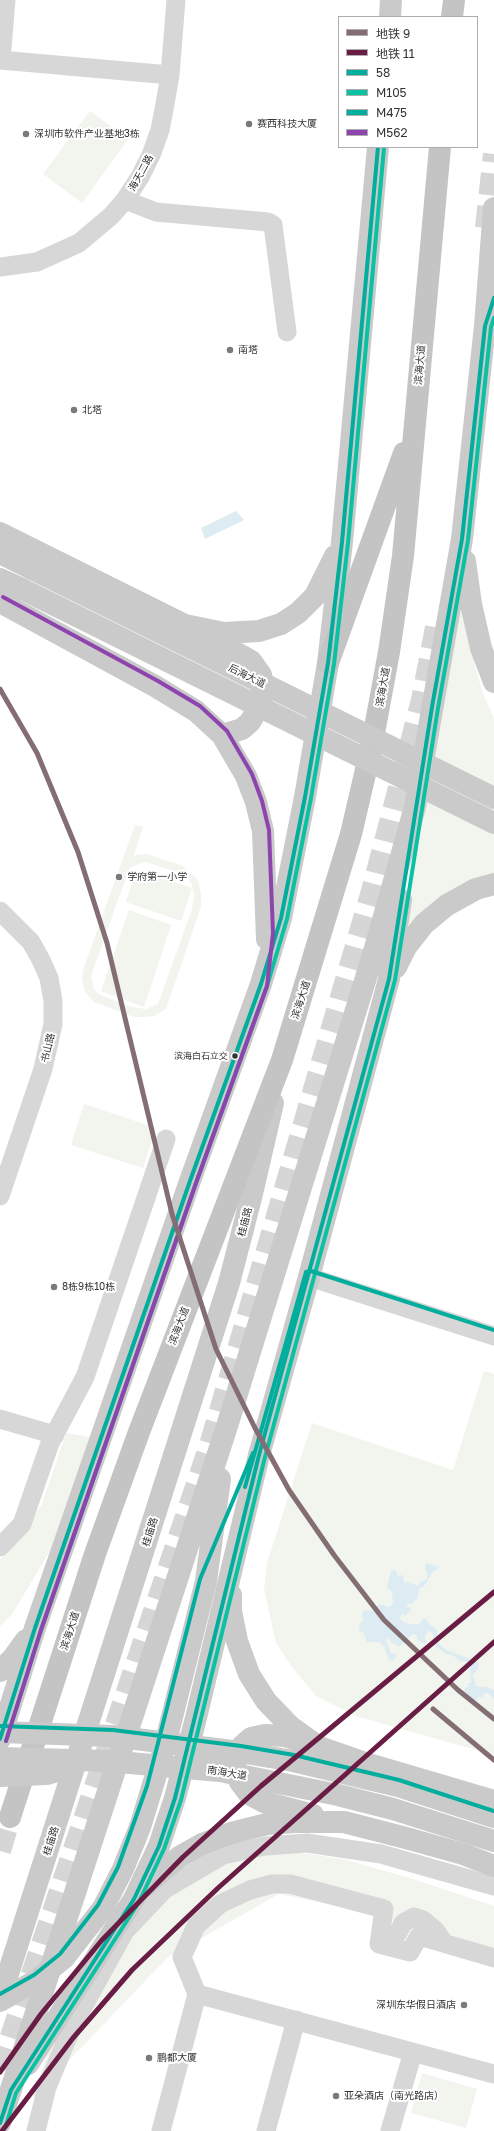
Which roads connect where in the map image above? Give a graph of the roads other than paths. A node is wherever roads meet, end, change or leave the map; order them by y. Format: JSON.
{"nodes":[{"id":1,"x":6,"y":0,"type":"edge"},
{"id":2,"x":176,"y":0,"type":"edge"},
{"id":3,"x":391,"y":0,"type":"edge"},
{"id":4,"x":454,"y":0,"type":"edge"},
{"id":5,"x":390,"y":16,"type":"edge"},
{"id":6,"x":452,"y":16,"type":"edge"},
{"id":7,"x":1,"y":60,"type":"edge"},
{"id":8,"x":170,"y":75,"type":"junction"},
{"id":9,"x":378,"y":148,"type":"edge"},
{"id":10,"x":440,"y":148,"type":"edge"},
{"id":11,"x":125,"y":200,"type":"junction"},
{"id":12,"x":494,"y":208,"type":"tunnel mouth"},
{"id":13,"x":0,"y":267,"type":"edge"},
{"id":14,"x":494,"y":298,"type":"edge"},
{"id":15,"x":485,"y":326,"type":"junction"},
{"id":16,"x":287,"y":332,"type":"dead end"},
{"id":17,"x":414,"y":426,"type":"junction"},
{"id":18,"x":0,"y":533,"type":"edge"},
{"id":19,"x":462,"y":539,"type":"junction"},
{"id":20,"x":342,"y":542,"type":"junction"},
{"id":21,"x":0,"y":554,"type":"edge"},
{"id":22,"x":0,"y":579,"type":"edge"},
{"id":23,"x":0,"y":602,"type":"edge"},
{"id":24,"x":185,"y":625,"type":"junction"},
{"id":25,"x":328,"y":663,"type":"junction"},
{"id":26,"x":494,"y":682,"type":"edge"},
{"id":27,"x":222,"y":735,"type":"junction"},
{"id":28,"x":494,"y":798,"type":"edge"},
{"id":29,"x":415,"y":807,"type":"junction"},
{"id":30,"x":494,"y":823,"type":"edge"},
{"id":31,"x":494,"y":884,"type":"edge"},
{"id":32,"x":0,"y":911,"type":"edge"},
{"id":33,"x":389,"y":979,"type":"junction"},
{"id":34,"x":261,"y":984,"type":"junction"},
{"id":35,"x":282,"y":1060,"type":"junction"},
{"id":36,"x":166,"y":1139,"type":"dead end"},
{"id":37,"x":0,"y":1196,"type":"edge"},
{"id":38,"x":309,"y":1277,"type":"junction"},
{"id":39,"x":494,"y":1336,"type":"edge"},
{"id":40,"x":0,"y":1419,"type":"edge"},
{"id":41,"x":227,"y":1426,"type":"junction"},
{"id":42,"x":55,"y":1435,"type":"junction"},
{"id":43,"x":259,"y":1455,"type":"junction"},
{"id":44,"x":0,"y":1547,"type":"edge"},
{"id":45,"x":230,"y":1575,"type":"junction"},
{"id":46,"x":206,"y":1581,"type":"junction"},
{"id":47,"x":35,"y":1628,"type":"junction"},
{"id":48,"x":0,"y":1671,"type":"edge"},
{"id":49,"x":0,"y":1732,"type":"edge"},
{"id":50,"x":0,"y":1739,"type":"edge"},
{"id":51,"x":319,"y":1747,"type":"junction"},
{"id":52,"x":0,"y":1758,"type":"edge"},
{"id":53,"x":93,"y":1761,"type":"junction"},
{"id":54,"x":0,"y":1776,"type":"edge"},
{"id":55,"x":494,"y":1801,"type":"edge"},
{"id":56,"x":10,"y":1817,"type":"tunnel mouth"},
{"id":57,"x":494,"y":1817,"type":"edge"},
{"id":58,"x":344,"y":1822,"type":"junction"},
{"id":59,"x":494,"y":1842,"type":"edge"},
{"id":60,"x":494,"y":1866,"type":"edge"},
{"id":61,"x":494,"y":1886,"type":"edge"},
{"id":62,"x":134,"y":1898,"type":"junction"},
{"id":63,"x":398,"y":1933,"type":"dead end"},
{"id":64,"x":444,"y":1943,"type":"junction"},
{"id":65,"x":494,"y":1958,"type":"edge"},
{"id":66,"x":197,"y":1994,"type":"junction"},
{"id":67,"x":0,"y":2000,"type":"edge"},
{"id":68,"x":296,"y":2020,"type":"junction"},
{"id":69,"x":412,"y":2052,"type":"junction"},
{"id":70,"x":494,"y":2074,"type":"edge"},
{"id":71,"x":11,"y":2090,"type":"junction"},
{"id":72,"x":0,"y":2123,"type":"edge"},
{"id":73,"x":36,"y":2131,"type":"edge"},
{"id":74,"x":162,"y":2131,"type":"edge"},
{"id":75,"x":266,"y":2131,"type":"edge"},
{"id":76,"x":390,"y":2131,"type":"edge"}],
"edges":[{"from":1,"to":7,"type":"street"},
{"from":2,"to":8,"type":"street","name":"海天二路"},
{"from":3,"to":5,"type":"main road"},
{"from":4,"to":6,"type":"highway"},
{"from":7,"to":8,"type":"street"},
{"from":8,"to":11,"type":"street","name":"海天二路"},
{"from":9,"to":20,"type":"main road"},
{"from":10,"to":17,"type":"highway","name":"滨海大道"},
{"from":11,"to":13,"type":"street","name":"海天二路"},
{"from":11,"to":16,"type":"street"},
{"from":12,"to":15,"type":"main road"},
{"from":14,"to":15,"type":"main road"},
{"from":15,"to":19,"type":"main road"},
{"from":17,"to":25,"type":"highway"},
{"from":17,"to":35,"type":"highway","name":"滨海大道"},
{"from":18,"to":24,"type":"main road"},
{"from":19,"to":26,"type":"main road"},
{"from":19,"to":29,"type":"main road"},
{"from":20,"to":24,"type":"main road"},
{"from":20,"to":25,"type":"main road"},
{"from":21,"to":28,"type":"main road","name":"后海大道","bridge":true},
{"from":22,"to":30,"type":"main road","bridge":true},
{"from":23,"to":27,"type":"main road"},
{"from":24,"to":27,"type":"main road"},
{"from":25,"to":34,"type":"main road"},
{"from":27,"to":34,"type":"main road"},
{"from":29,"to":33,"type":"main road"},
{"from":29,"to":41,"type":"main road"},
{"from":31,"to":33,"type":"main road"},
{"from":32,"to":37,"type":"street","name":"书山路"},
{"from":33,"to":38,"type":"main road"},
{"from":34,"to":47,"type":"main road"},
{"from":35,"to":56,"type":"highway","name":"滨海大道"},
{"from":35,"to":67,"type":"main road","name":"桂庙路"},
{"from":36,"to":42,"type":"street"},
{"from":38,"to":39,"type":"street"},
{"from":38,"to":43,"type":"main road"},
{"from":40,"to":42,"type":"street"},
{"from":41,"to":46,"type":"main road"},
{"from":41,"to":71,"type":"main road"},
{"from":42,"to":44,"type":"street"},
{"from":43,"to":45,"type":"main road"},
{"from":43,"to":46,"type":"main road"},
{"from":45,"to":51,"type":"main road"},
{"from":45,"to":62,"type":"main road"},
{"from":46,"to":67,"type":"main road","bridge":true},
{"from":47,"to":48,"type":"main road"},
{"from":47,"to":50,"type":"main road"},
{"from":49,"to":57,"type":"main road","bridge":true},
{"from":51,"to":55,"type":"main road"},
{"from":51,"to":58,"type":"main road"},
{"from":52,"to":53,"type":"main road","name":"南海大道","bridge":true},
{"from":53,"to":54,"type":"main road","bridge":true},
{"from":53,"to":59,"type":"main road","name":"南海大道","bridge":true},
{"from":58,"to":60,"type":"main road"},
{"from":58,"to":62,"type":"main road"},
{"from":61,"to":73,"type":"street"},
{"from":62,"to":71,"type":"main road"},
{"from":63,"to":64,"type":"street"},
{"from":64,"to":65,"type":"street"},
{"from":64,"to":66,"type":"street"},
{"from":66,"to":68,"type":"street"},
{"from":66,"to":74,"type":"street"},
{"from":68,"to":69,"type":"street"},
{"from":68,"to":75,"type":"street"},
{"from":69,"to":70,"type":"street"},
{"from":69,"to":76,"type":"street"},
{"from":71,"to":72,"type":"main road"}]}
